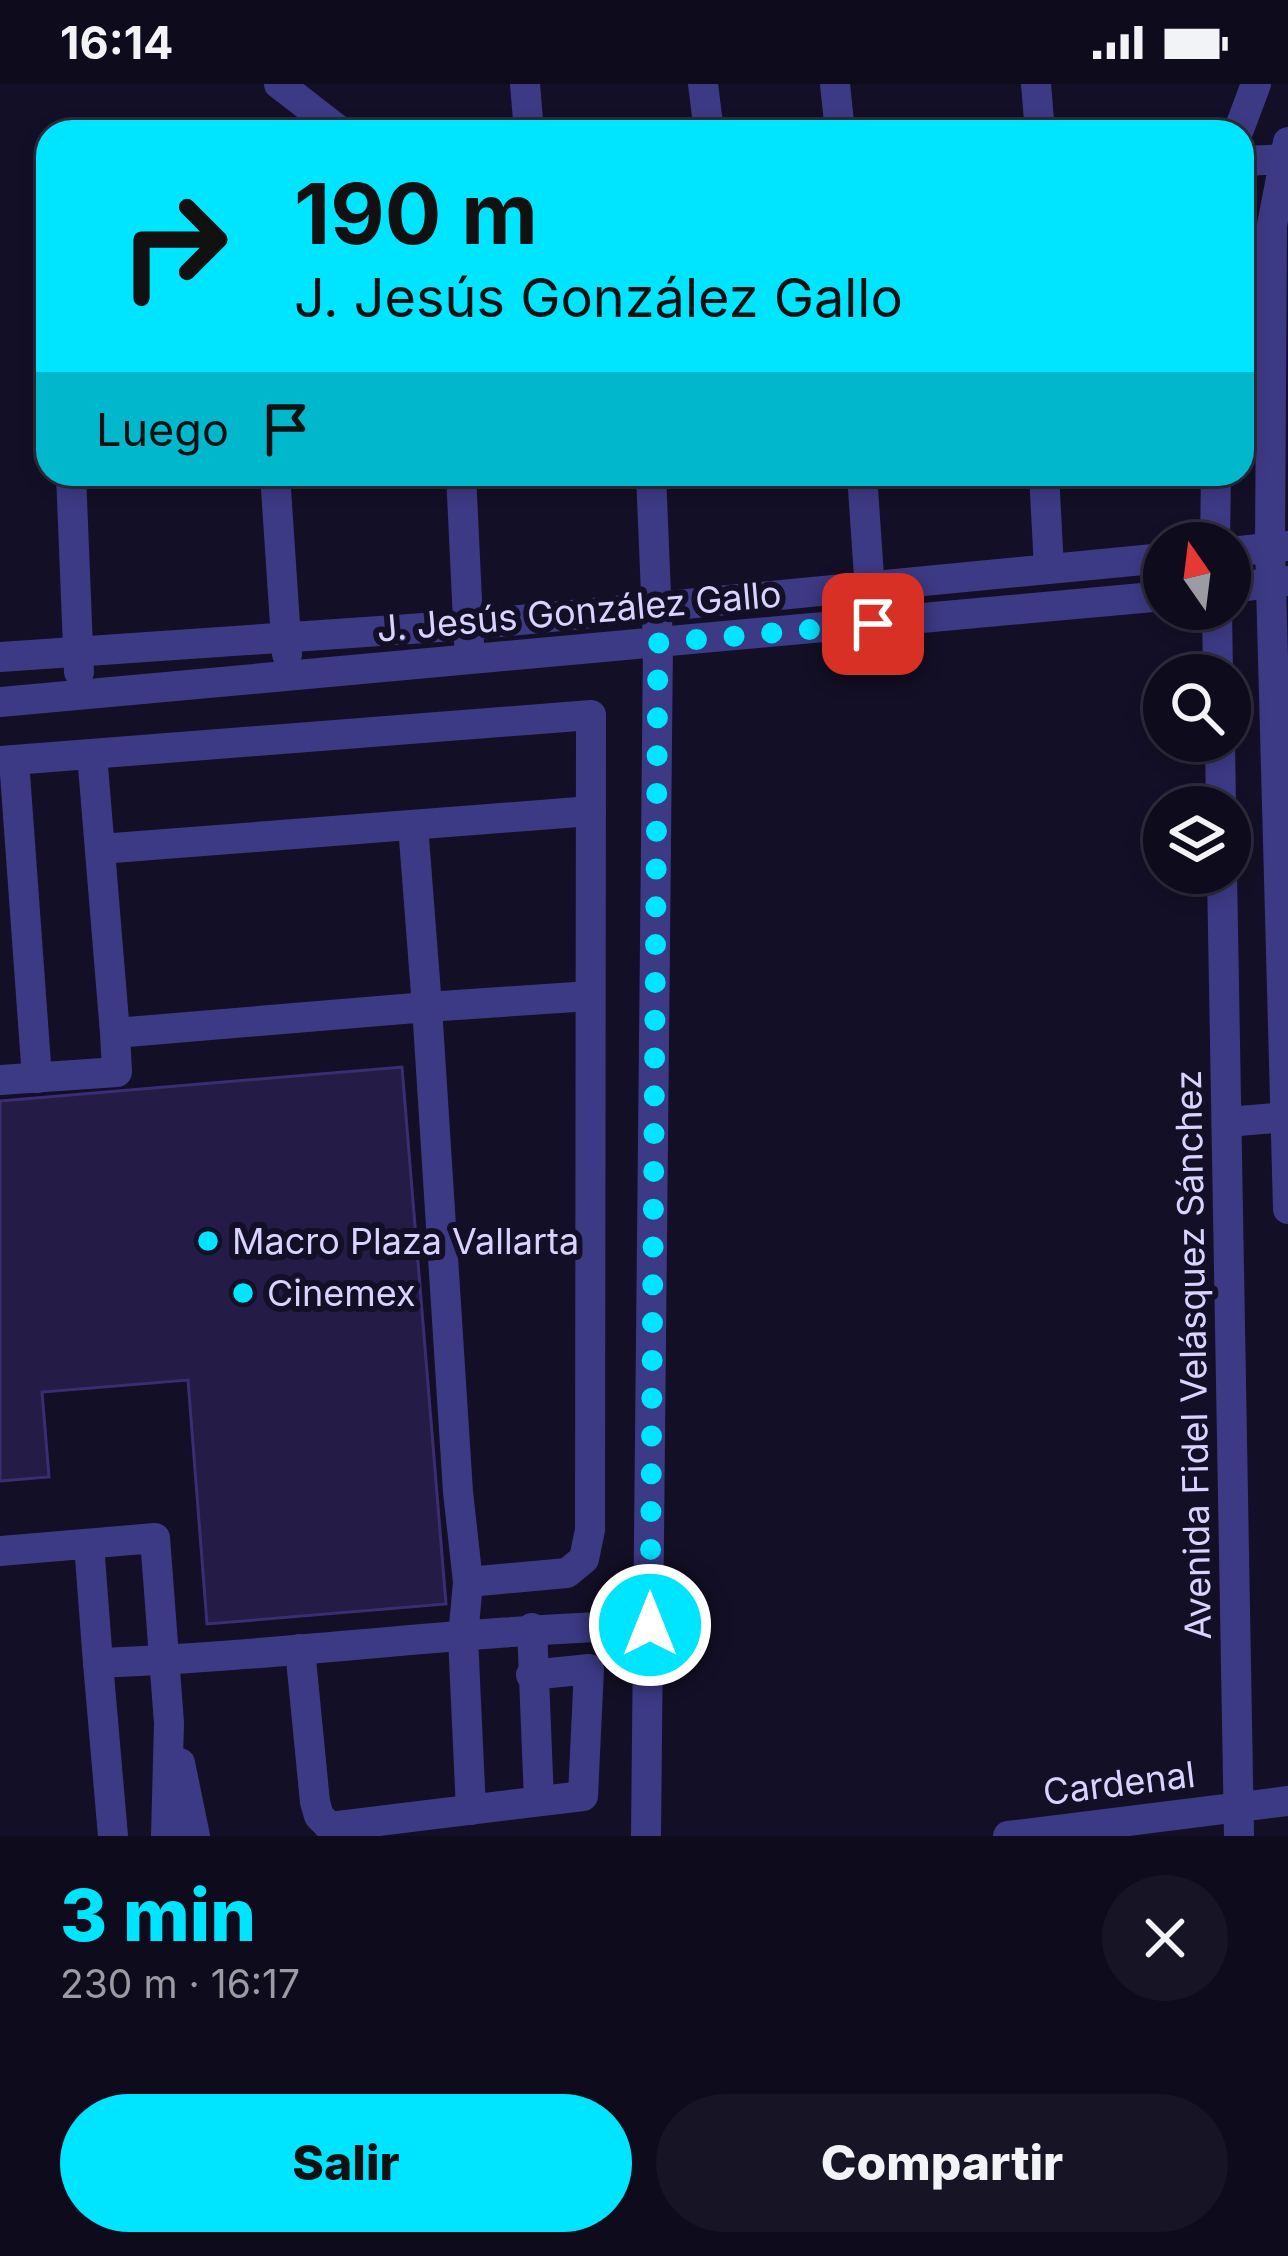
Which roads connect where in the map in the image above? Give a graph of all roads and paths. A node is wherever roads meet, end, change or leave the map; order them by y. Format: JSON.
{"nodes":[{"id":1,"x":280,"y":84,"type":"edge"},
{"id":2,"x":326,"y":84,"type":"edge"},
{"id":3,"x":525,"y":84,"type":"edge"},
{"id":4,"x":703,"y":84,"type":"edge"},
{"id":5,"x":835,"y":84,"type":"edge"},
{"id":6,"x":1036,"y":84,"type":"edge"},
{"id":7,"x":1256,"y":84,"type":"edge"},
{"id":8,"x":325,"y":120,"type":"edge"},
{"id":9,"x":333,"y":120,"type":"edge"},
{"id":10,"x":528,"y":120,"type":"edge"},
{"id":11,"x":708,"y":120,"type":"edge"},
{"id":12,"x":839,"y":120,"type":"edge"},
{"id":13,"x":1039,"y":120,"type":"edge"},
{"id":14,"x":1242,"y":120,"type":"edge"},
{"id":15,"x":1286,"y":154,"type":"edge"},
{"id":16,"x":1254,"y":159,"type":"edge"},
{"id":17,"x":71,"y":486,"type":"edge"},
{"id":18,"x":276,"y":486,"type":"edge"},
{"id":19,"x":462,"y":486,"type":"edge"},
{"id":20,"x":652,"y":486,"type":"edge"},
{"id":21,"x":863,"y":486,"type":"edge"},
{"id":22,"x":1045,"y":486,"type":"edge"},
{"id":23,"x":1216,"y":486,"type":"edge"},
{"id":24,"x":1215,"y":522,"type":"edge"},
{"id":25,"x":1279,"y":547,"type":"edge"},
{"id":26,"x":1143,"y":560,"type":"edge"},
{"id":27,"x":1049,"y":568,"type":"junction"},
{"id":28,"x":1281,"y":582,"type":"edge"},
{"id":29,"x":1251,"y":586,"type":"edge"},
{"id":30,"x":870,"y":588,"type":"junction"},
{"id":31,"x":1143,"y":598,"type":"edge"},
{"id":32,"x":656,"y":608,"type":"junction"},
{"id":33,"x":873,"y":624,"type":"junction"},
{"id":34,"x":468,"y":625,"type":"junction"},
{"id":35,"x":285,"y":638,"type":"junction"},
{"id":36,"x":658,"y":643,"type":"junction"},
{"id":37,"x":78,"y":652,"type":"junction"},
{"id":38,"x":0,"y":657,"type":"edge"},
{"id":39,"x":470,"y":658,"type":"junction"},
{"id":40,"x":289,"y":676,"type":"junction"},
{"id":41,"x":80,"y":696,"type":"junction"},
{"id":42,"x":0,"y":702,"type":"edge"},
{"id":43,"x":92,"y":754,"type":"junction"},
{"id":44,"x":7,"y":761,"type":"edge"},
{"id":45,"x":591,"y":811,"type":"junction"},
{"id":46,"x":413,"y":825,"type":"junction"},
{"id":47,"x":100,"y":849,"type":"junction"},
{"id":48,"x":1222,"y":894,"type":"edge"},
{"id":49,"x":32,"y":964,"type":"junction"},
{"id":50,"x":0,"y":967,"type":"edge"},
{"id":51,"x":590,"y":996,"type":"junction"},
{"id":52,"x":427,"y":1007,"type":"junction"},
{"id":53,"x":115,"y":1033,"type":"junction"},
{"id":54,"x":37,"y":1078,"type":"junction"},
{"id":55,"x":0,"y":1080,"type":"edge"},
{"id":56,"x":1287,"y":1117,"type":"edge"},
{"id":57,"x":1227,"y":1122,"type":"junction"},
{"id":58,"x":1288,"y":1209,"type":"edge"},
{"id":59,"x":89,"y":1544,"type":"junction"},
{"id":60,"x":0,"y":1551,"type":"edge"},
{"id":61,"x":468,"y":1582,"type":"junction"},
{"id":62,"x":650,"y":1625,"type":"junction"},
{"id":63,"x":532,"y":1628,"type":"junction"},
{"id":64,"x":463,"y":1636,"type":"junction"},
{"id":65,"x":300,"y":1649,"type":"junction"},
{"id":66,"x":166,"y":1660,"type":"junction"},
{"id":67,"x":98,"y":1663,"type":"junction"},
{"id":68,"x":531,"y":1675,"type":"junction"},
{"id":69,"x":170,"y":1723,"type":"junction"},
{"id":70,"x":539,"y":1802,"type":"junction"},
{"id":71,"x":1288,"y":1802,"type":"edge"},
{"id":72,"x":471,"y":1810,"type":"junction"},
{"id":73,"x":1240,"y":1822,"type":"edge"},
{"id":74,"x":113,"y":1836,"type":"edge"},
{"id":75,"x":166,"y":1836,"type":"edge"},
{"id":76,"x":195,"y":1836,"type":"edge"},
{"id":77,"x":646,"y":1836,"type":"edge"},
{"id":78,"x":1008,"y":1836,"type":"edge"}],
"edges":[{"from":1,"to":8,"type":"street"},
{"from":2,"to":9,"type":"street"},
{"from":3,"to":10,"type":"street"},
{"from":4,"to":11,"type":"street"},
{"from":5,"to":12,"type":"street"},
{"from":6,"to":13,"type":"street"},
{"from":7,"to":14,"type":"street"},
{"from":15,"to":16,"type":"street"},
{"from":15,"to":25,"type":"street"},
{"from":17,"to":37,"type":"street"},
{"from":18,"to":35,"type":"street"},
{"from":19,"to":34,"type":"street"},
{"from":20,"to":32,"type":"street"},
{"from":21,"to":30,"type":"street"},
{"from":22,"to":27,"type":"street"},
{"from":23,"to":24,"type":"street"},
{"from":25,"to":28,"type":"street"},
{"from":26,"to":27,"type":"street","name":"J. Jesús González Gallo"},
{"from":27,"to":30,"type":"street","name":"J. Jesús González Gallo"},
{"from":28,"to":29,"type":"street"},
{"from":28,"to":56,"type":"street"},
{"from":30,"to":32,"type":"street","name":"J. Jesús González Gallo"},
{"from":30,"to":33,"type":"street"},
{"from":31,"to":33,"type":"street","name":"J. Jesús González Gallo"},
{"from":32,"to":34,"type":"street","name":"J. Jesús González Gallo"},
{"from":32,"to":36,"type":"street"},
{"from":33,"to":36,"type":"street","name":"J. Jesús González Gallo"},
{"from":34,"to":35,"type":"street","name":"J. Jesús González Gallo"},
{"from":34,"to":39,"type":"street"},
{"from":35,"to":37,"type":"street","name":"J. Jesús González Gallo"},
{"from":35,"to":40,"type":"street"},
{"from":36,"to":39,"type":"street","name":"J. Jesús González Gallo"},
{"from":36,"to":62,"type":"street"},
{"from":37,"to":38,"type":"street","name":"J. Jesús González Gallo"},
{"from":37,"to":41,"type":"street"},
{"from":39,"to":40,"type":"street","name":"J. Jesús González Gallo"},
{"from":40,"to":41,"type":"street","name":"J. Jesús González Gallo"},
{"from":41,"to":42,"type":"street","name":"J. Jesús González Gallo"},
{"from":43,"to":44,"type":"street"},
{"from":43,"to":45,"type":"street"},
{"from":43,"to":47,"type":"street"},
{"from":44,"to":49,"type":"street"},
{"from":45,"to":46,"type":"street"},
{"from":45,"to":51,"type":"street"},
{"from":46,"to":47,"type":"street"},
{"from":46,"to":52,"type":"street"},
{"from":47,"to":53,"type":"street"},
{"from":48,"to":57,"type":"street","name":"Avenida Fidel Velásquez Sánchez"},
{"from":49,"to":50,"type":"street"},
{"from":49,"to":54,"type":"street"},
{"from":51,"to":52,"type":"street"},
{"from":51,"to":61,"type":"street"},
{"from":52,"to":53,"type":"street"},
{"from":52,"to":61,"type":"street"},
{"from":53,"to":54,"type":"street"},
{"from":54,"to":55,"type":"street"},
{"from":56,"to":57,"type":"street"},
{"from":56,"to":58,"type":"street"},
{"from":57,"to":73,"type":"street","name":"Avenida Fidel Velásquez Sánchez"},
{"from":59,"to":60,"type":"street"},
{"from":59,"to":66,"type":"street"},
{"from":59,"to":67,"type":"street"},
{"from":61,"to":64,"type":"street"},
{"from":62,"to":63,"type":"street"},
{"from":62,"to":77,"type":"street"},
{"from":63,"to":64,"type":"street"},
{"from":63,"to":68,"type":"street"},
{"from":64,"to":65,"type":"street"},
{"from":64,"to":72,"type":"street"},
{"from":65,"to":66,"type":"street"},
{"from":65,"to":72,"type":"street"},
{"from":66,"to":67,"type":"street"},
{"from":66,"to":69,"type":"street"},
{"from":67,"to":74,"type":"street"},
{"from":68,"to":70,"type":"street"},
{"from":68,"to":70,"type":"street"},
{"from":69,"to":75,"type":"street"},
{"from":69,"to":76,"type":"street"},
{"from":70,"to":72,"type":"street"},
{"from":71,"to":73,"type":"street","name":"Cardenal"},
{"from":73,"to":78,"type":"street","name":"Cardenal"}]}
